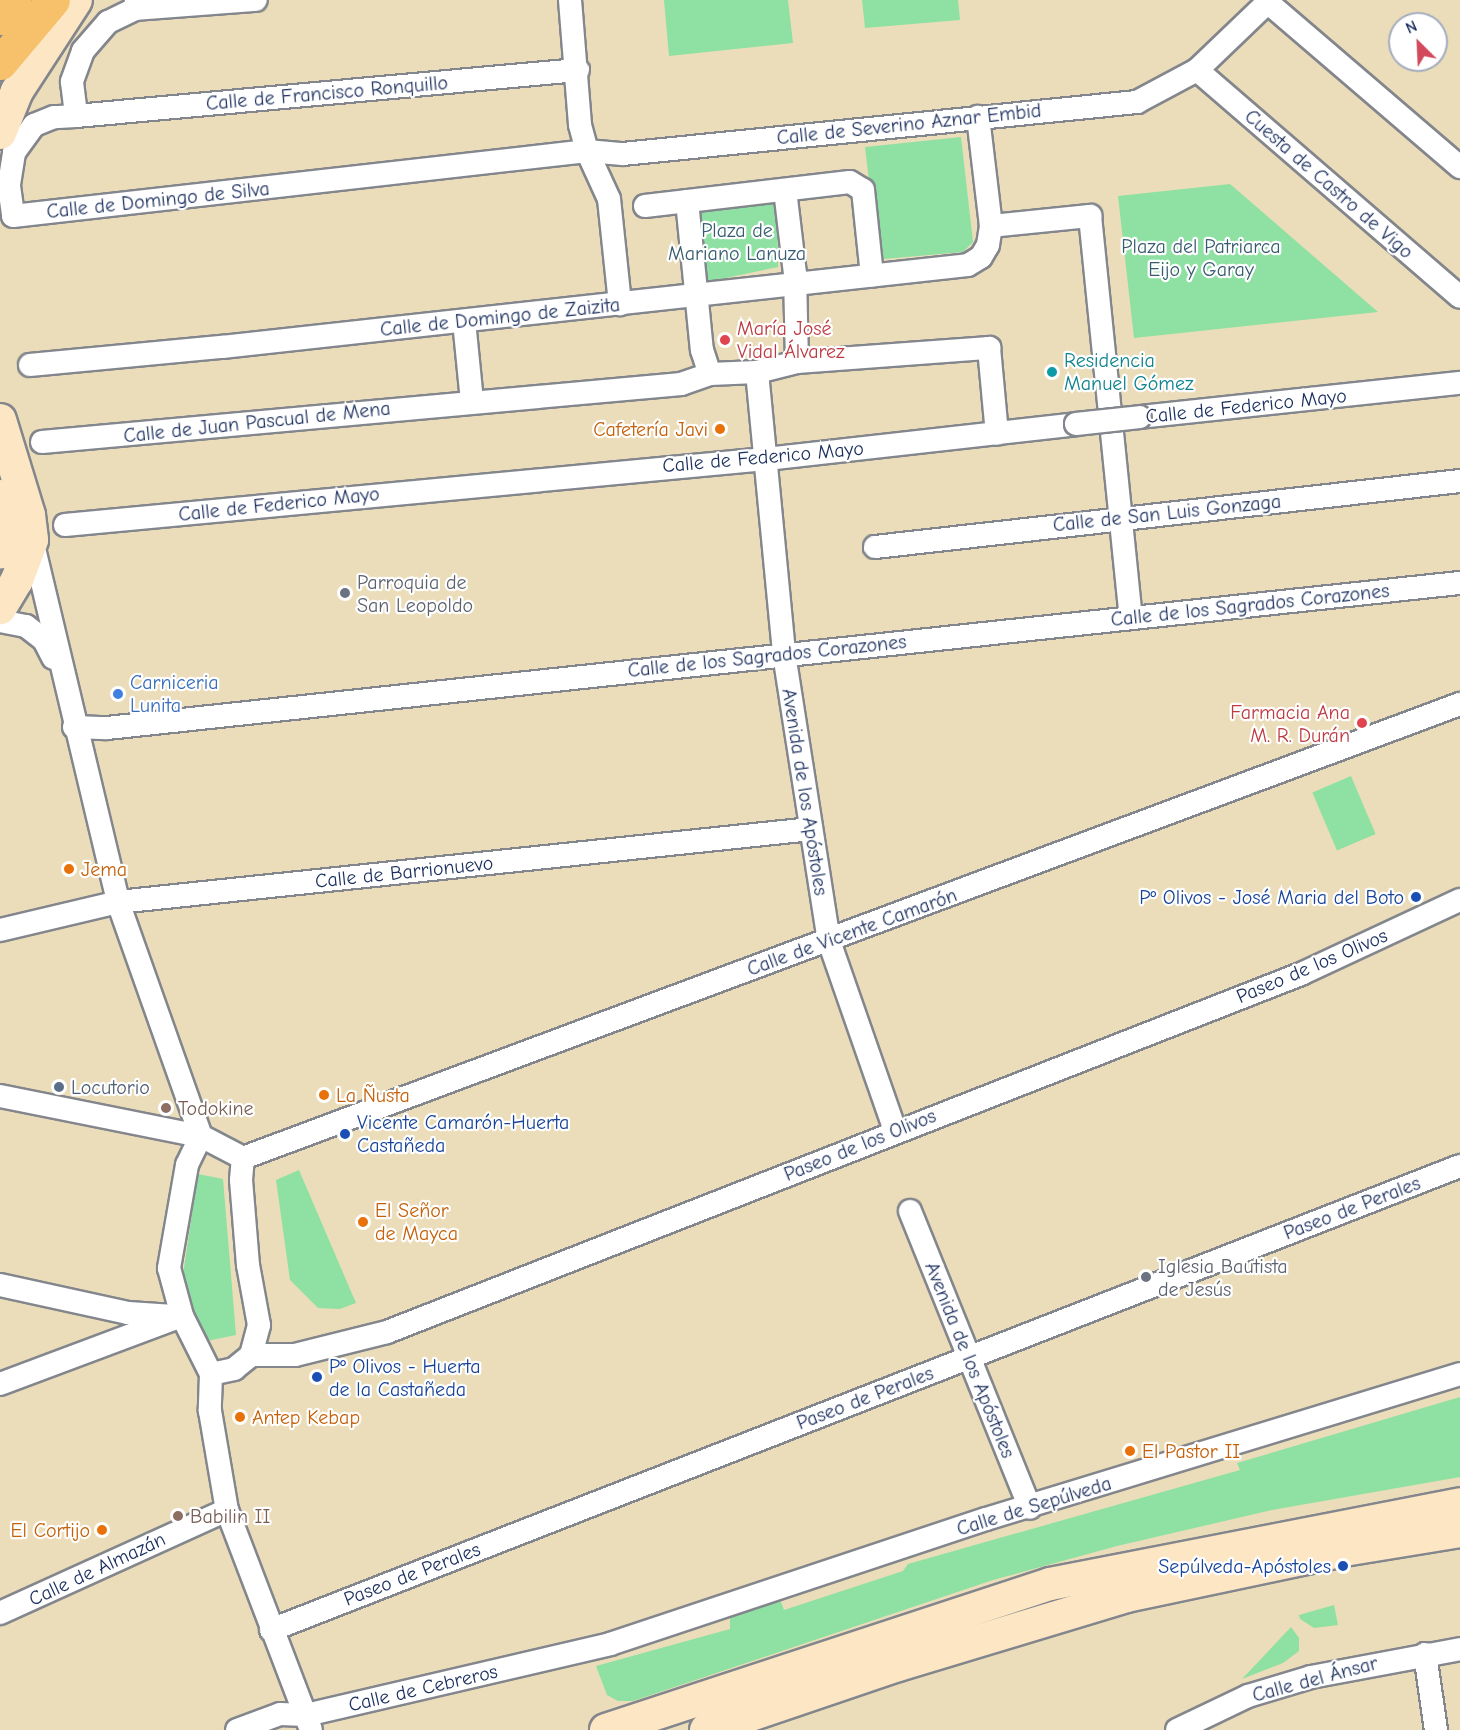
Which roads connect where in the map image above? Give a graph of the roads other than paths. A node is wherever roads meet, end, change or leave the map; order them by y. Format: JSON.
{"nodes":[{"id":1,"x":15,"y":0,"type":"edge"},
{"id":2,"x":53,"y":0,"type":"edge"},
{"id":3,"x":76,"y":0,"type":"edge"},
{"id":4,"x":256,"y":0,"type":"edge"},
{"id":5,"x":570,"y":0,"type":"edge"},
{"id":6,"x":1268,"y":1,"type":"edge"},
{"id":7,"x":135,"y":5,"type":"edge"},
{"id":8,"x":0,"y":18,"type":"edge"},
{"id":9,"x":0,"y":63,"type":"edge"},
{"id":10,"x":578,"y":70,"type":"junction"},
{"id":11,"x":1197,"y":70,"type":"junction"},
{"id":12,"x":76,"y":116,"type":"junction"},
{"id":13,"x":978,"y":117,"type":"junction"},
{"id":14,"x":0,"y":133,"type":"edge"},
{"id":15,"x":587,"y":151,"type":"junction"},
{"id":16,"x":1460,"y":167,"type":"edge"},
{"id":17,"x":785,"y":190,"type":"junction"},
{"id":18,"x":687,"y":201,"type":"junction"},
{"id":19,"x":645,"y":206,"type":"dead end"},
{"id":20,"x":991,"y":226,"type":"junction"},
{"id":21,"x":872,"y":276,"type":"junction"},
{"id":22,"x":795,"y":285,"type":"junction"},
{"id":23,"x":697,"y":295,"type":"junction"},
{"id":24,"x":1460,"y":297,"type":"edge"},
{"id":25,"x":620,"y":304,"type":"junction"},
{"id":26,"x":464,"y":321,"type":"junction"},
{"id":27,"x":797,"y":362,"type":"junction"},
{"id":28,"x":30,"y":364,"type":"dead end"},
{"id":29,"x":757,"y":372,"type":"junction"},
{"id":30,"x":710,"y":374,"type":"junction"},
{"id":31,"x":1460,"y":383,"type":"edge"},
{"id":32,"x":472,"y":400,"type":"junction"},
{"id":33,"x":0,"y":420,"type":"edge"},
{"id":34,"x":997,"y":434,"type":"junction"},
{"id":35,"x":42,"y":442,"type":"dead end"},
{"id":36,"x":765,"y":459,"type":"junction"},
{"id":37,"x":1460,"y":481,"type":"edge"},
{"id":38,"x":0,"y":496,"type":"edge"},
{"id":39,"x":1121,"y":518,"type":"junction"},
{"id":40,"x":65,"y":525,"type":"dead end"},
{"id":41,"x":32,"y":540,"type":"junction"},
{"id":42,"x":875,"y":547,"type":"dead end"},
{"id":43,"x":0,"y":552,"type":"edge"},
{"id":44,"x":1460,"y":583,"type":"edge"},
{"id":45,"x":0,"y":608,"type":"edge"},
{"id":46,"x":1131,"y":618,"type":"junction"},
{"id":47,"x":0,"y":621,"type":"edge"},
{"id":48,"x":784,"y":654,"type":"junction"},
{"id":49,"x":61,"y":673,"type":"junction"},
{"id":50,"x":1460,"y":704,"type":"edge"},
{"id":51,"x":74,"y":727,"type":"junction"},
{"id":52,"x":812,"y":829,"type":"junction"},
{"id":53,"x":118,"y":902,"type":"junction"},
{"id":54,"x":1459,"y":906,"type":"edge"},
{"id":55,"x":0,"y":930,"type":"edge"},
{"id":56,"x":829,"y":942,"type":"junction"},
{"id":57,"x":0,"y":1096,"type":"edge"},
{"id":58,"x":895,"y":1131,"type":"junction"},
{"id":59,"x":201,"y":1136,"type":"junction"},
{"id":60,"x":243,"y":1158,"type":"junction"},
{"id":61,"x":1460,"y":1166,"type":"edge"},
{"id":62,"x":910,"y":1211,"type":"dead end"},
{"id":63,"x":0,"y":1285,"type":"edge"},
{"id":64,"x":182,"y":1316,"type":"junction"},
{"id":65,"x":251,"y":1355,"type":"junction"},
{"id":66,"x":970,"y":1357,"type":"junction"},
{"id":67,"x":211,"y":1374,"type":"junction"},
{"id":68,"x":1460,"y":1374,"type":"edge"},
{"id":69,"x":0,"y":1384,"type":"edge"},
{"id":70,"x":1460,"y":1504,"type":"edge"},
{"id":71,"x":1030,"y":1508,"type":"junction"},
{"id":72,"x":227,"y":1510,"type":"junction"},
{"id":73,"x":1460,"y":1531,"type":"edge"},
{"id":74,"x":0,"y":1613,"type":"edge"},
{"id":75,"x":271,"y":1630,"type":"junction"},
{"id":76,"x":610,"y":1644,"type":"joint"},
{"id":77,"x":1460,"y":1649,"type":"edge"},
{"id":78,"x":1425,"y":1654,"type":"junction"},
{"id":79,"x":308,"y":1722,"type":"edge"},
{"id":80,"x":237,"y":1730,"type":"edge"},
{"id":81,"x":606,"y":1730,"type":"edge"},
{"id":82,"x":706,"y":1730,"type":"edge"},
{"id":83,"x":1177,"y":1730,"type":"edge"},
{"id":84,"x":1436,"y":1730,"type":"edge"}],
"edges":[{"from":1,"to":8,"type":"main road"},
{"from":2,"to":9,"type":"main road"},
{"from":3,"to":14,"type":"street"},
{"from":4,"to":7,"type":"street"},
{"from":5,"to":10,"type":"street"},
{"from":6,"to":11,"type":"street","name":"Calle de Severino Aznar Embid"},
{"from":6,"to":16,"type":"street"},
{"from":7,"to":12,"type":"street"},
{"from":10,"to":12,"type":"street","name":"Calle de Francisco Ronquillo"},
{"from":10,"to":15,"type":"street"},
{"from":11,"to":13,"type":"street","name":"Calle de Severino Aznar Embid"},
{"from":11,"to":24,"type":"street","name":"Cuesta de Castro de Vigo"},
{"from":12,"to":15,"type":"street","name":"Calle de Domingo de Silva"},
{"from":13,"to":15,"type":"street","name":"Calle de Severino Aznar Embid"},
{"from":13,"to":20,"type":"street"},
{"from":15,"to":25,"type":"street"},
{"from":17,"to":18,"type":"street"},
{"from":17,"to":21,"type":"street"},
{"from":17,"to":22,"type":"street"},
{"from":18,"to":19,"type":"street"},
{"from":18,"to":23,"type":"street"},
{"from":20,"to":21,"type":"street","name":"Calle de Domingo de Zaizita"},
{"from":20,"to":39,"type":"street"},
{"from":21,"to":22,"type":"street","name":"Calle de Domingo de Zaizita"},
{"from":22,"to":23,"type":"street","name":"Calle de Domingo de Zaizita"},
{"from":22,"to":27,"type":"street"},
{"from":23,"to":25,"type":"street","name":"Calle de Domingo de Zaizita"},
{"from":23,"to":30,"type":"street"},
{"from":25,"to":26,"type":"street","name":"Calle de Domingo de Zaizita"},
{"from":26,"to":28,"type":"street","name":"Calle de Domingo de Zaizita"},
{"from":26,"to":32,"type":"street"},
{"from":27,"to":29,"type":"street","name":"Calle de Juan Pascual de Mena"},
{"from":27,"to":34,"type":"street","name":"Calle de Juan Pascual de Mena"},
{"from":29,"to":30,"type":"street","name":"Calle de Juan Pascual de Mena"},
{"from":29,"to":36,"type":"street","name":"Avenida de los Apóstoles"},
{"from":30,"to":32,"type":"street","name":"Calle de Juan Pascual de Mena"},
{"from":31,"to":34,"type":"street","name":"Calle de Federico Mayo","bridge":true},
{"from":32,"to":35,"type":"street","name":"Calle de Juan Pascual de Mena"},
{"from":33,"to":41,"type":"street"},
{"from":34,"to":36,"type":"street","name":"Calle de Federico Mayo"},
{"from":36,"to":40,"type":"street","name":"Calle de Federico Mayo"},
{"from":36,"to":48,"type":"street","name":"Avenida de los Apóstoles"},
{"from":37,"to":39,"type":"street","name":"Calle de San Luis Gonzaga"},
{"from":38,"to":43,"type":"street"},
{"from":39,"to":42,"type":"street","name":"Calle de San Luis Gonzaga"},
{"from":39,"to":46,"type":"street"},
{"from":41,"to":45,"type":"street"},
{"from":41,"to":49,"type":"street"},
{"from":44,"to":46,"type":"street","name":"Calle de los Sagrados Corazones"},
{"from":46,"to":48,"type":"street","name":"Calle de los Sagrados Corazones"},
{"from":47,"to":49,"type":"street"},
{"from":48,"to":51,"type":"street","name":"Calle de los Sagrados Corazones"},
{"from":48,"to":52,"type":"street","name":"Avenida de los Apóstoles"},
{"from":49,"to":51,"type":"street"},
{"from":50,"to":56,"type":"street","name":"Calle de Vicente Camarón"},
{"from":51,"to":53,"type":"street"},
{"from":52,"to":53,"type":"street","name":"Calle de Barrionuevo"},
{"from":52,"to":56,"type":"street","name":"Avenida de los Apóstoles"},
{"from":53,"to":55,"type":"street","name":"Calle de Barrionuevo"},
{"from":53,"to":59,"type":"street"},
{"from":54,"to":58,"type":"street","name":"Paseo de los Olivos"},
{"from":56,"to":58,"type":"street","name":"Avenida de los Apóstoles"},
{"from":56,"to":60,"type":"street","name":"Calle de Vicente Camarón"},
{"from":57,"to":59,"type":"street"},
{"from":58,"to":65,"type":"street","name":"Paseo de los Olivos"},
{"from":59,"to":60,"type":"street"},
{"from":59,"to":64,"type":"street"},
{"from":60,"to":65,"type":"street"},
{"from":61,"to":66,"type":"street","name":"Paseo de Perales"},
{"from":62,"to":66,"type":"street","name":"Avenida de los Apóstoles"},
{"from":63,"to":64,"type":"street"},
{"from":64,"to":67,"type":"street"},
{"from":64,"to":69,"type":"street"},
{"from":65,"to":67,"type":"street"},
{"from":66,"to":71,"type":"street","name":"Avenida de los Apóstoles"},
{"from":66,"to":75,"type":"street","name":"Paseo de Perales"},
{"from":67,"to":72,"type":"street"},
{"from":68,"to":71,"type":"street","name":"Calle de Sepúlveda"},
{"from":70,"to":81,"type":"street"},
{"from":71,"to":76,"type":"street","name":"Calle de Sepúlveda"},
{"from":72,"to":74,"type":"street","name":"Calle de Almazán"},
{"from":72,"to":75,"type":"street"},
{"from":73,"to":82,"type":"street"},
{"from":75,"to":79,"type":"street"},
{"from":76,"to":79,"type":"street","name":"Calle de Cebreros"},
{"from":77,"to":78,"type":"street","name":"Calle del Ánsar"},
{"from":78,"to":83,"type":"street","name":"Calle del Ánsar"},
{"from":78,"to":84,"type":"street"},
{"from":79,"to":80,"type":"street","name":"Calle de Cebreros"}]}
